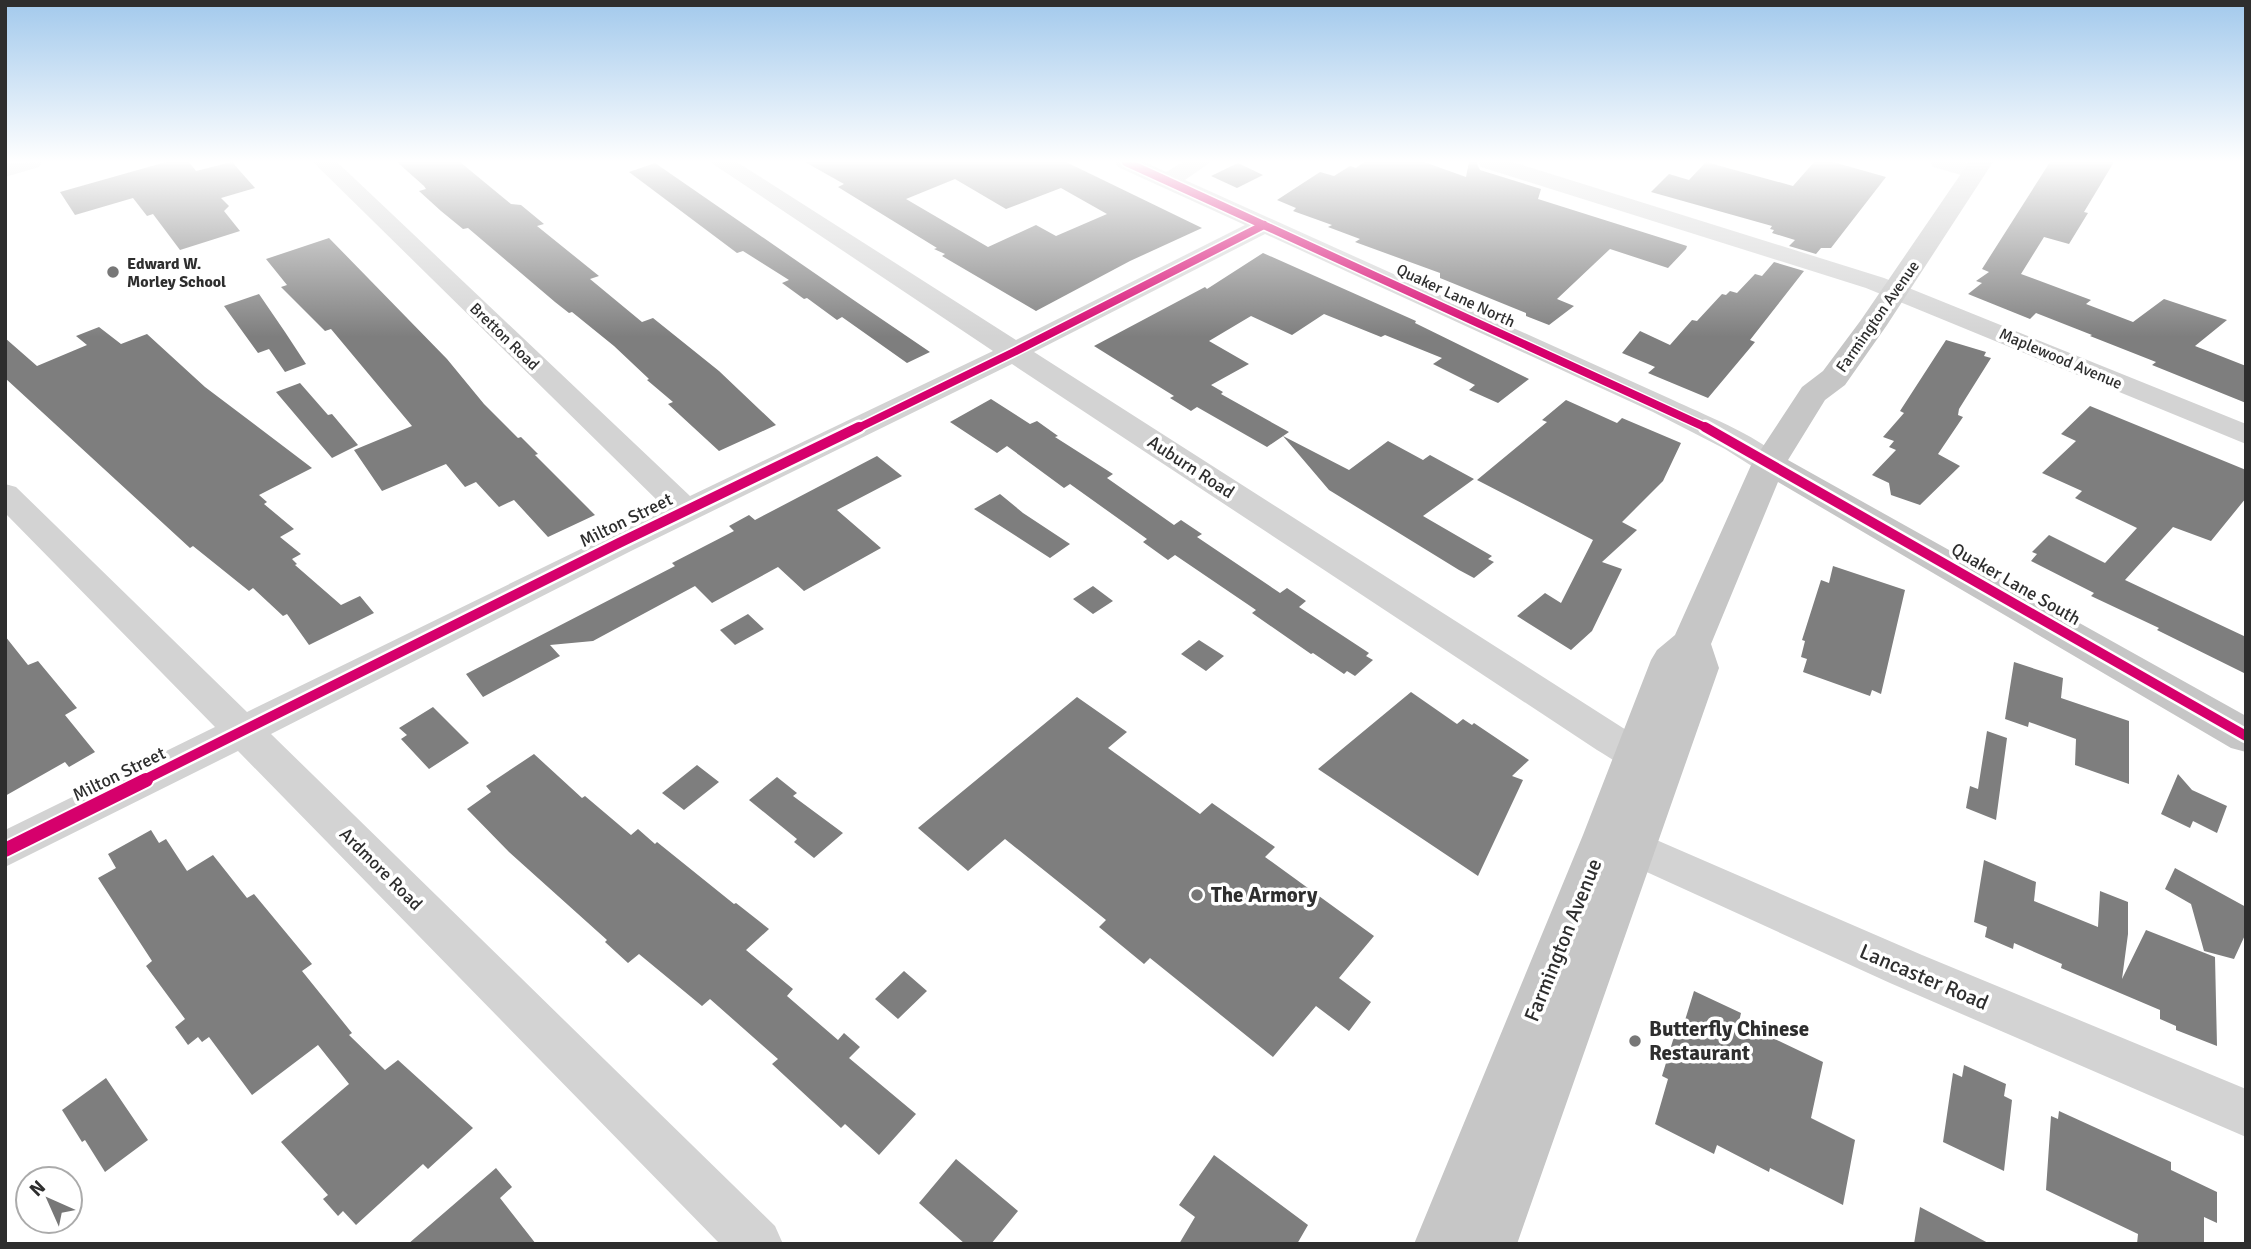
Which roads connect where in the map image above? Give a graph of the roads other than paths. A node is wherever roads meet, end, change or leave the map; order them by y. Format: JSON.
{"nodes":[{"id":1,"x":385,"y":220,"type":"edge"},
{"id":2,"x":811,"y":220,"type":"edge"},
{"id":3,"x":1254,"y":220,"type":"edge"},
{"id":4,"x":1675,"y":220,"type":"edge"},
{"id":5,"x":1927,"y":220,"type":"edge"},
{"id":6,"x":1264,"y":225,"type":"junction"},
{"id":7,"x":1885,"y":286,"type":"junction"},
{"id":8,"x":1014,"y":352,"type":"junction"},
{"id":9,"x":2246,"y":435,"type":"edge"},
{"id":10,"x":1769,"y":463,"type":"junction"},
{"id":11,"x":5,"y":494,"type":"edge"},
{"id":12,"x":686,"y":510,"type":"junction"},
{"id":13,"x":243,"y":733,"type":"junction"},
{"id":14,"x":2246,"y":736,"type":"edge"},
{"id":15,"x":1649,"y":761,"type":"junction"},
{"id":16,"x":1620,"y":842,"type":"junction"},
{"id":17,"x":5,"y":850,"type":"edge"},
{"id":18,"x":2246,"y":1113,"type":"edge"},
{"id":19,"x":757,"y":1244,"type":"edge"},
{"id":20,"x":1443,"y":1244,"type":"edge"},
{"id":21,"x":1489,"y":1244,"type":"edge"}],
"edges":[{"from":1,"to":12,"type":"street","name":"Bretton Road"},
{"from":2,"to":8,"type":"street","name":"Auburn Road"},
{"from":3,"to":6,"type":"street","name":"Quaker Lane North"},
{"from":4,"to":7,"type":"street","name":"Maplewood Avenue"},
{"from":5,"to":7,"type":"main road","name":"Farmington Avenue"},
{"from":6,"to":8,"type":"street","name":"Milton Street"},
{"from":6,"to":10,"type":"street","name":"Quaker Lane North"},
{"from":7,"to":9,"type":"street","name":"Maplewood Avenue"},
{"from":7,"to":10,"type":"main road","name":"Farmington Avenue"},
{"from":8,"to":12,"type":"street","name":"Milton Street"},
{"from":8,"to":15,"type":"street","name":"Auburn Road"},
{"from":10,"to":14,"type":"main road","name":"Quaker Lane South"},
{"from":10,"to":15,"type":"main road","name":"Farmington Avenue"},
{"from":11,"to":13,"type":"street","name":"Ardmore Road"},
{"from":12,"to":13,"type":"street","name":"Milton Street"},
{"from":13,"to":17,"type":"street","name":"Milton Street"},
{"from":13,"to":19,"type":"street","name":"Ardmore Road"},
{"from":15,"to":16,"type":"main road","name":"Farmington Avenue"},
{"from":16,"to":18,"type":"street","name":"Lancaster Road"},
{"from":16,"to":20,"type":"main road","name":"Farmington Avenue"},
{"from":16,"to":21,"type":"main road","name":"Farmington Avenue"}]}
